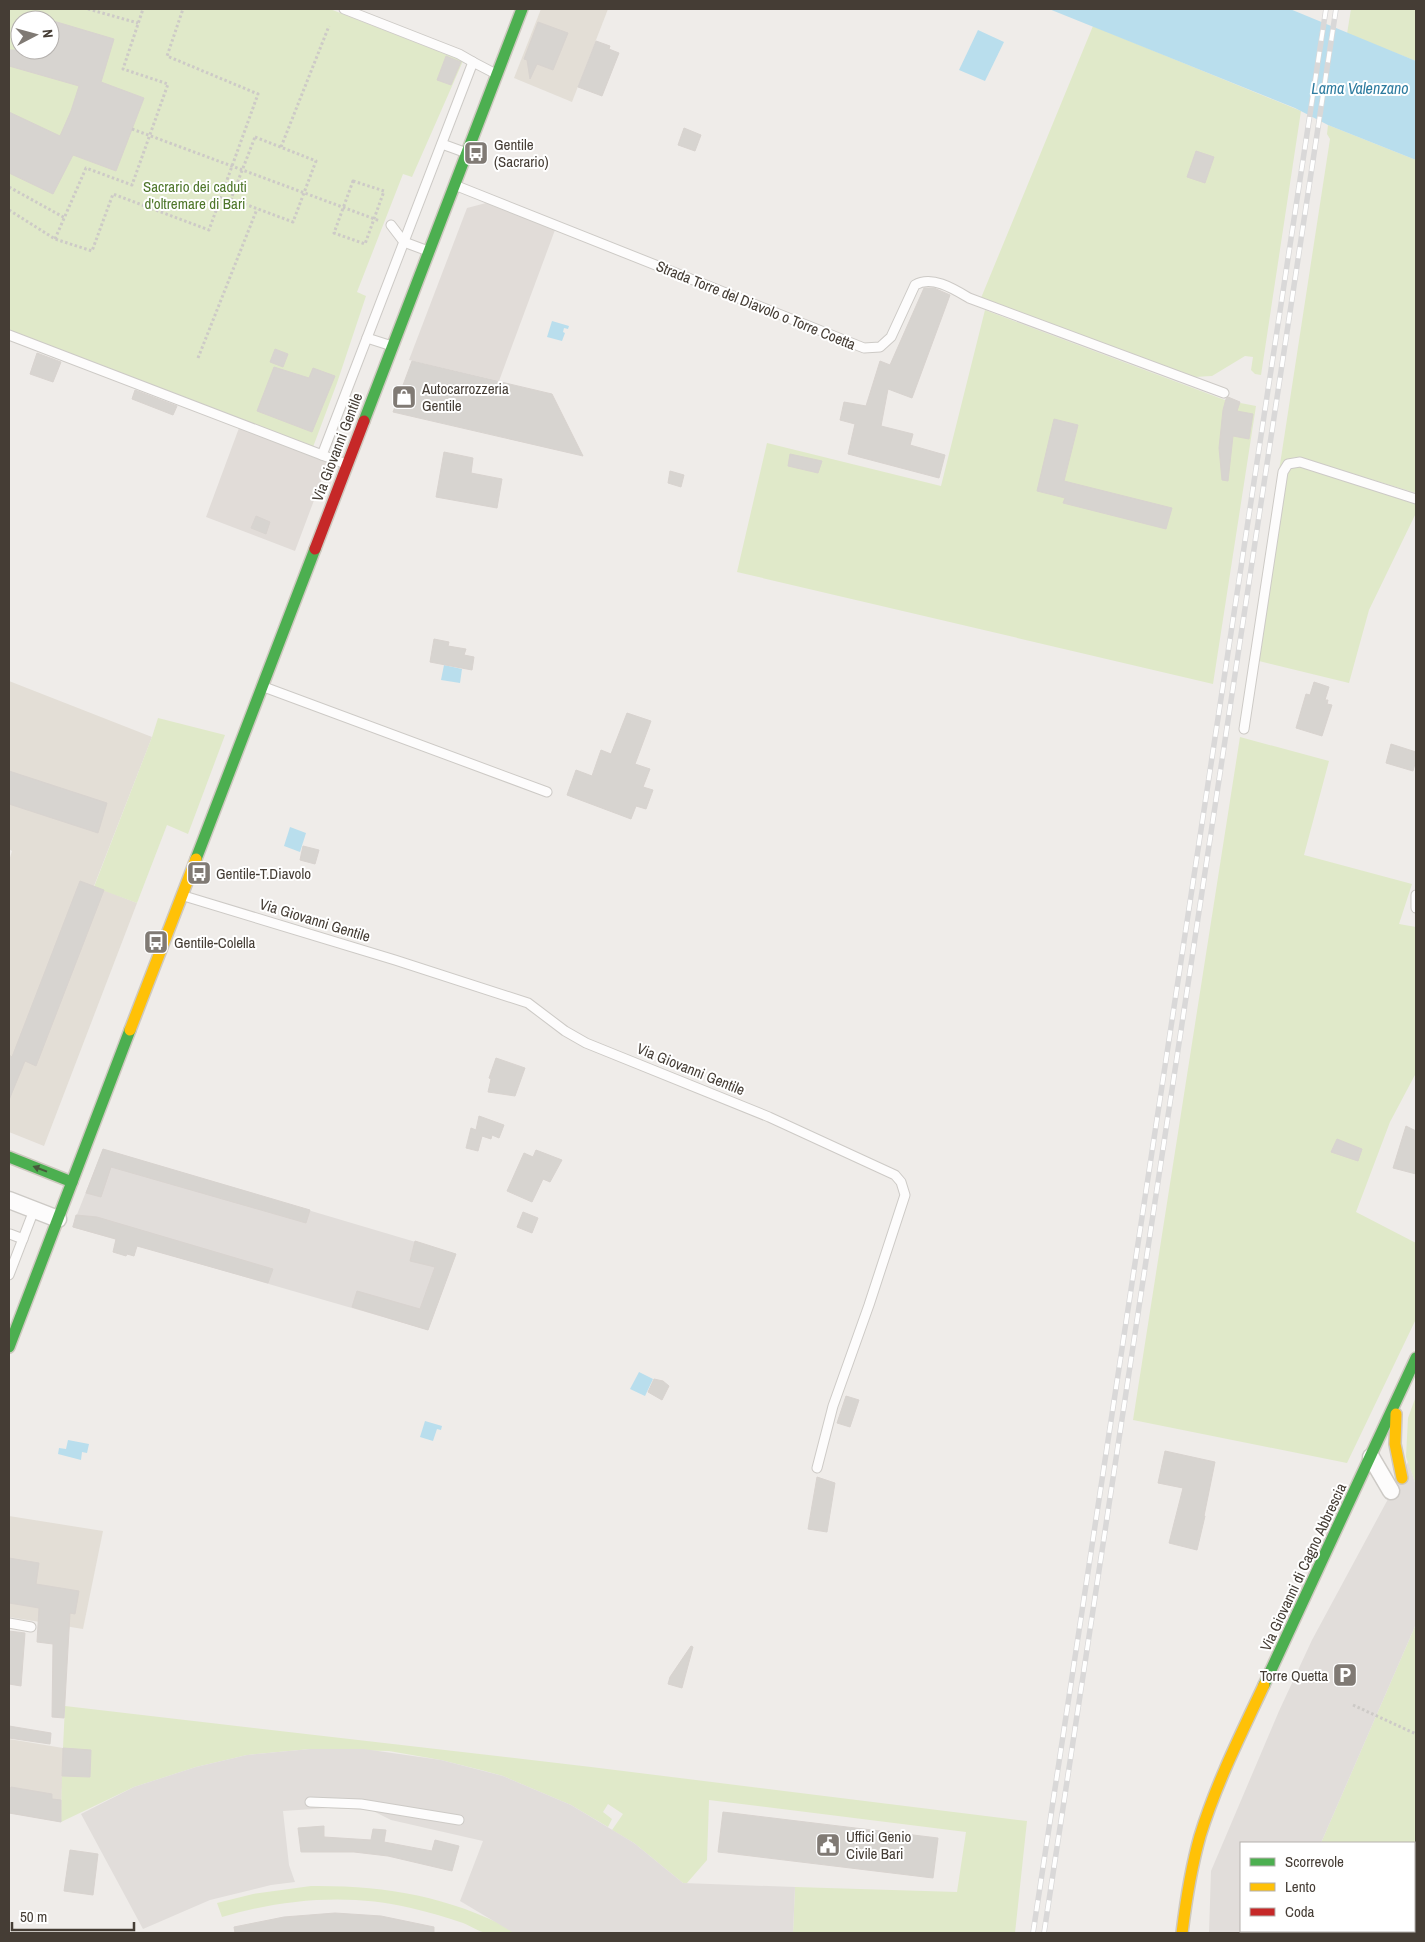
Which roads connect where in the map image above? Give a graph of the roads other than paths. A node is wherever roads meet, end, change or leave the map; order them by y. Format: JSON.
{"nodes":[{"id":1,"x":344,"y":9,"type":"edge"},
{"id":2,"x":522,"y":9,"type":"edge"},
{"id":3,"x":473,"y":62,"type":"junction"},
{"id":4,"x":497,"y":74,"type":"junction"},
{"id":5,"x":442,"y":144,"type":"junction"},
{"id":6,"x":466,"y":153,"type":"junction"},
{"id":7,"x":454,"y":185,"type":"junction"},
{"id":8,"x":392,"y":225,"type":"road end"},
{"id":9,"x":404,"y":242,"type":"junction"},
{"id":10,"x":428,"y":251,"type":"junction"},
{"id":11,"x":9,"y":335,"type":"edge"},
{"id":12,"x":367,"y":338,"type":"junction"},
{"id":13,"x":392,"y":346,"type":"junction"},
{"id":14,"x":1224,"y":393,"type":"dead end"},
{"id":15,"x":322,"y":455,"type":"junction"},
{"id":16,"x":347,"y":464,"type":"junction"},
{"id":17,"x":1416,"y":499,"type":"edge"},
{"id":18,"x":261,"y":686,"type":"junction"},
{"id":19,"x":1244,"y":728,"type":"dead end"},
{"id":20,"x":547,"y":792,"type":"dead end"},
{"id":21,"x":1416,"y":895,"type":"edge"},
{"id":22,"x":182,"y":896,"type":"junction"},
{"id":23,"x":1416,"y":908,"type":"edge"},
{"id":24,"x":9,"y":1157,"type":"edge"},
{"id":25,"x":72,"y":1182,"type":"junction"},
{"id":26,"x":9,"y":1200,"type":"edge"},
{"id":27,"x":34,"y":1210,"type":"junction"},
{"id":28,"x":58,"y":1219,"type":"junction"},
{"id":29,"x":10,"y":1234,"type":"edge"},
{"id":30,"x":23,"y":1239,"type":"junction"},
{"id":31,"x":9,"y":1275,"type":"edge"},
{"id":32,"x":10,"y":1339,"type":"edge"},
{"id":33,"x":1416,"y":1358,"type":"edge"},
{"id":34,"x":1401,"y":1392,"type":"junction"},
{"id":35,"x":1372,"y":1455,"type":"junction"},
{"id":36,"x":818,"y":1468,"type":"dead end"},
{"id":37,"x":1402,"y":1478,"type":"joint"},
{"id":38,"x":1391,"y":1491,"type":"dead end"},
{"id":39,"x":9,"y":1623,"type":"edge"},
{"id":40,"x":31,"y":1627,"type":"dead end"},
{"id":41,"x":310,"y":1802,"type":"dead end"},
{"id":42,"x":459,"y":1820,"type":"dead end"},
{"id":43,"x":1182,"y":1933,"type":"edge"}],
"edges":[{"from":1,"to":3,"type":"lane"},
{"from":2,"to":4,"type":"main road","name":"Via Giovanni Gentile"},
{"from":3,"to":4,"type":"lane"},
{"from":3,"to":5,"type":"lane"},
{"from":4,"to":6,"type":"main road","name":"Via Giovanni Gentile"},
{"from":5,"to":6,"type":"lane"},
{"from":5,"to":9,"type":"lane"},
{"from":6,"to":7,"type":"main road","name":"Via Giovanni Gentile"},
{"from":7,"to":10,"type":"main road","name":"Via Giovanni Gentile"},
{"from":7,"to":14,"type":"lane","name":"Strada Torre del Diavolo o Torre Coetta"},
{"from":8,"to":9,"type":"lane"},
{"from":9,"to":10,"type":"lane"},
{"from":9,"to":12,"type":"lane"},
{"from":10,"to":13,"type":"main road","name":"Via Giovanni Gentile"},
{"from":11,"to":15,"type":"lane"},
{"from":12,"to":13,"type":"lane"},
{"from":12,"to":15,"type":"lane"},
{"from":13,"to":16,"type":"main road","name":"Via Giovanni Gentile"},
{"from":15,"to":16,"type":"lane"},
{"from":16,"to":18,"type":"main road","name":"Via Giovanni Gentile"},
{"from":17,"to":19,"type":"lane"},
{"from":18,"to":20,"type":"lane"},
{"from":18,"to":22,"type":"main road","name":"Via Giovanni Gentile"},
{"from":21,"to":23,"type":"lane"},
{"from":22,"to":25,"type":"main road","name":"Via Giovanni Gentile"},
{"from":22,"to":36,"type":"lane","name":"Via Giovanni Gentile"},
{"from":25,"to":24,"type":"main road","one_way":true},
{"from":25,"to":28,"type":"main road","name":"Via Giovanni Gentile"},
{"from":26,"to":27,"type":"street"},
{"from":27,"to":28,"type":"street"},
{"from":27,"to":30,"type":"lane"},
{"from":28,"to":32,"type":"main road","name":"Via Giovanni Gentile"},
{"from":29,"to":30,"type":"lane"},
{"from":30,"to":31,"type":"lane"},
{"from":33,"to":34,"type":"main road","name":"Via Giovanni di Cagno Abbrescia"},
{"from":34,"to":35,"type":"main road","name":"Via Giovanni di Cagno Abbrescia"},
{"from":34,"to":37,"type":"main road"},
{"from":35,"to":37,"type":"street"},
{"from":35,"to":38,"type":"street"},
{"from":35,"to":43,"type":"main road","name":"Via Giovanni di Cagno Abbrescia"},
{"from":39,"to":40,"type":"lane"},
{"from":41,"to":42,"type":"lane"}]}
